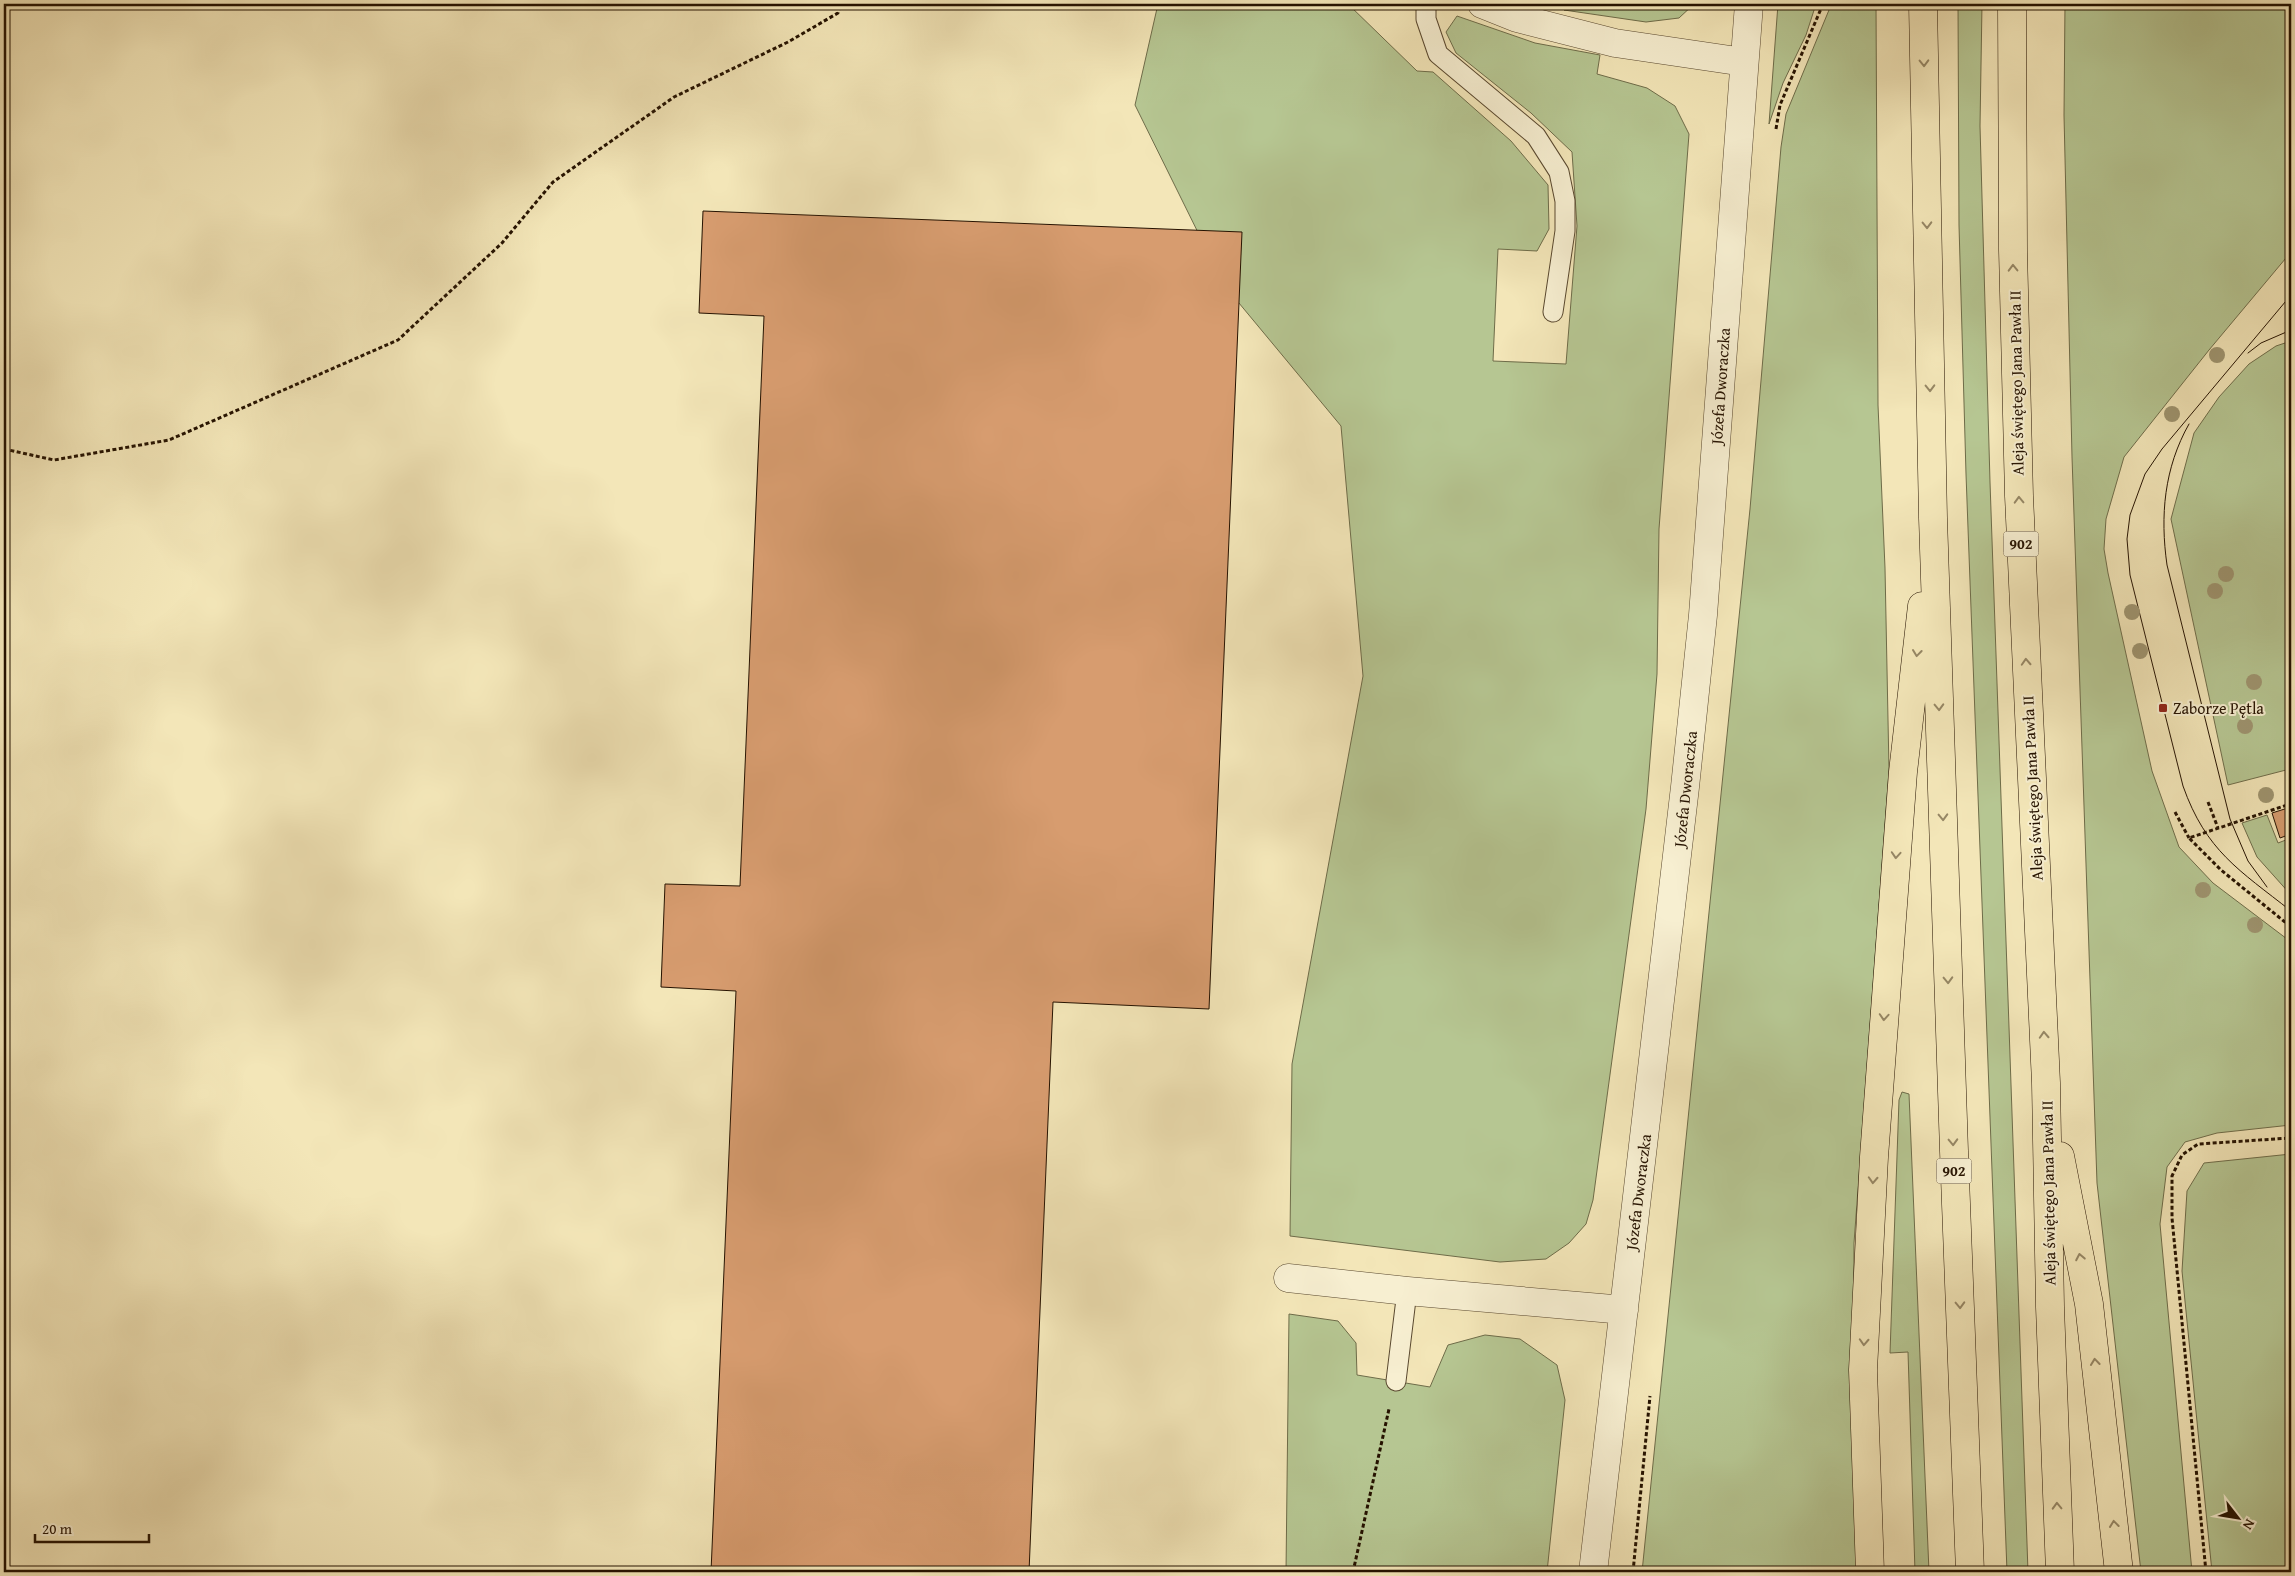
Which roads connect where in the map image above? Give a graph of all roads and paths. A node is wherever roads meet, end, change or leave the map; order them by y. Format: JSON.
{"nodes":[{"id":1,"x":840,"y":4,"type":"edge"},
{"id":2,"x":1426,"y":4,"type":"edge"},
{"id":3,"x":1482,"y":4,"type":"edge"},
{"id":4,"x":1749,"y":4,"type":"edge"},
{"id":5,"x":1923,"y":4,"type":"edge"},
{"id":6,"x":2012,"y":4,"type":"edge"},
{"id":7,"x":1744,"y":62,"type":"junction"},
{"id":8,"x":1553,"y":312,"type":"dead end"},
{"id":9,"x":4,"y":449,"type":"edge"},
{"id":10,"x":1933,"y":518,"type":"junction"},
{"id":11,"x":2208,"y":802,"type":"dead end"},
{"id":12,"x":2291,"y":807,"type":"edge"},
{"id":13,"x":2175,"y":812,"type":"dead end"},
{"id":14,"x":2218,"y":828,"type":"junction"},
{"id":15,"x":2189,"y":838,"type":"junction"},
{"id":16,"x":2291,"y":927,"type":"edge"},
{"id":17,"x":2046,"y":1083,"type":"junction"},
{"id":18,"x":2291,"y":1138,"type":"edge"},
{"id":19,"x":1288,"y":1278,"type":"dead end"},
{"id":20,"x":1407,"y":1290,"type":"junction"},
{"id":21,"x":1624,"y":1310,"type":"junction"},
{"id":22,"x":1396,"y":1381,"type":"joint"},
{"id":23,"x":1353,"y":1572,"type":"edge"},
{"id":24,"x":1593,"y":1572,"type":"edge"},
{"id":25,"x":1870,"y":1572,"type":"edge"},
{"id":26,"x":1970,"y":1572,"type":"edge"},
{"id":27,"x":2060,"y":1572,"type":"edge"},
{"id":28,"x":2119,"y":1572,"type":"edge"},
{"id":29,"x":2206,"y":1572,"type":"edge"}],
"edges":[{"from":1,"to":9,"type":"path"},
{"from":2,"to":8,"type":"lane"},
{"from":3,"to":7,"type":"street"},
{"from":4,"to":7,"type":"street","name":"Józefa Dworaczka"},
{"from":5,"to":10,"type":"main road","number":"902","one_way":true},
{"from":17,"to":6,"type":"main road","name":"Aleja świętego Jana Pawła II","number":"902","one_way":true},
{"from":7,"to":21,"type":"street","name":"Józefa Dworaczka"},
{"from":10,"to":25,"type":"main road","one_way":true},
{"from":10,"to":26,"type":"main road","number":"902","one_way":true},
{"from":11,"to":14,"type":"path"},
{"from":12,"to":14,"type":"path"},
{"from":13,"to":15,"type":"path"},
{"from":14,"to":15,"type":"path"},
{"from":15,"to":16,"type":"path"},
{"from":27,"to":17,"type":"main road","name":"Aleja świętego Jana Pawła II","number":"902","one_way":true},
{"from":28,"to":17,"type":"main road","one_way":true},
{"from":18,"to":29,"type":"path"},
{"from":19,"to":20,"type":"street"},
{"from":20,"to":21,"type":"street"},
{"from":20,"to":22,"type":"lane"},
{"from":21,"to":24,"type":"street","name":"Józefa Dworaczka"},
{"from":22,"to":23,"type":"path"}]}
